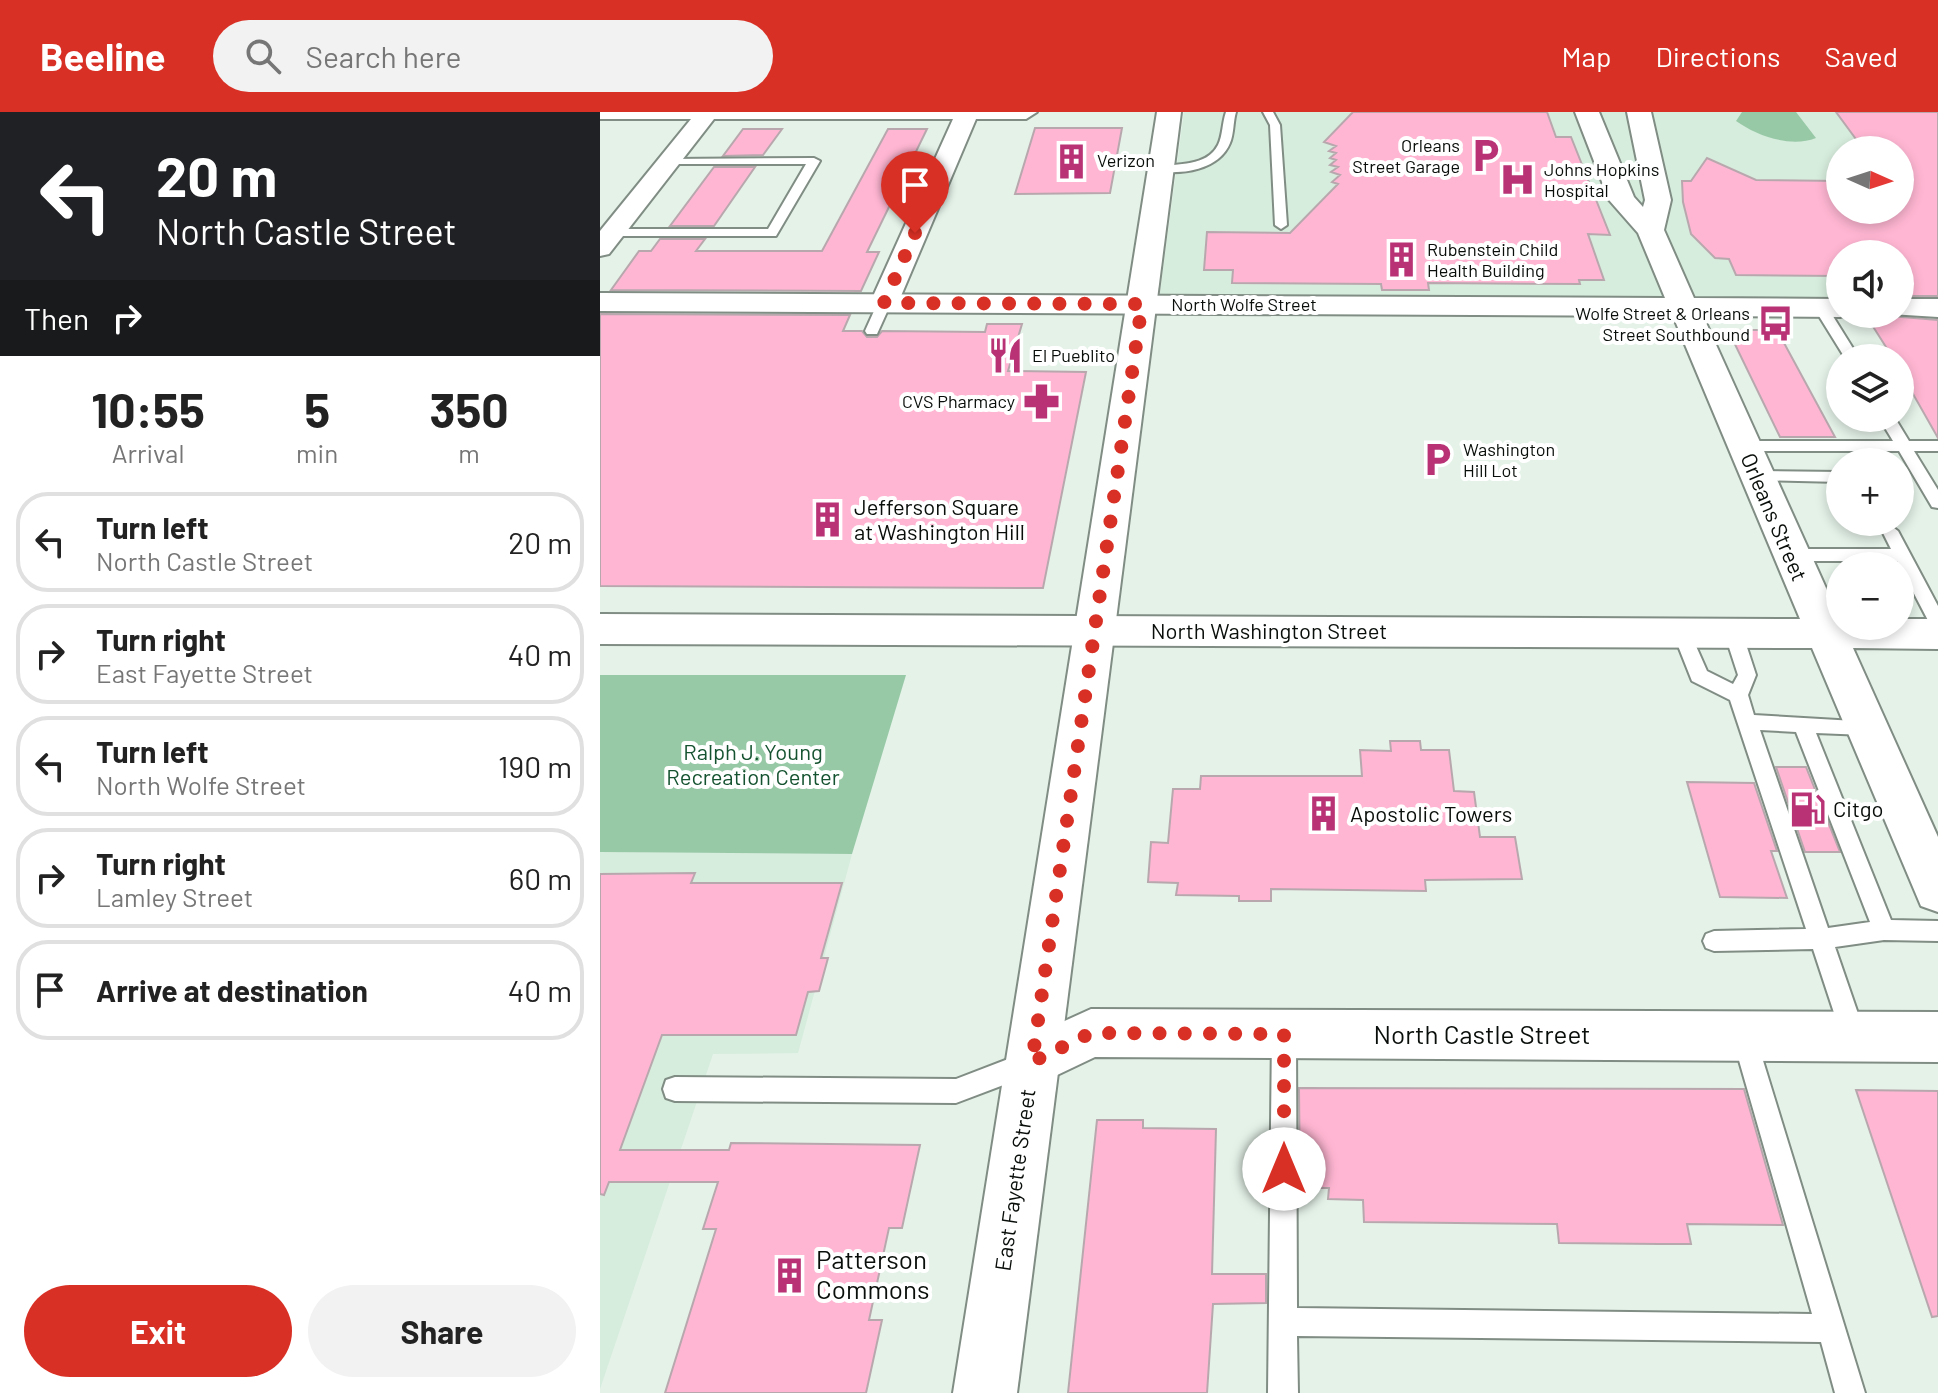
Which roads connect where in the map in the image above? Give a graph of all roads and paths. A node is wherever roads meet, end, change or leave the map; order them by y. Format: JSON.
{"nodes":[{"id":1,"x":600,"y":112,"type":"edge"},
{"id":2,"x":708,"y":112,"type":"edge"},
{"id":3,"x":1026,"y":112,"type":"edge"},
{"id":4,"x":1169,"y":112,"type":"edge"},
{"id":5,"x":1231,"y":112,"type":"edge"},
{"id":6,"x":1268,"y":112,"type":"edge"},
{"id":7,"x":1587,"y":112,"type":"edge"},
{"id":8,"x":1639,"y":112,"type":"edge"},
{"id":9,"x":967,"y":113,"type":"edge"},
{"id":10,"x":669,"y":162,"type":"junction"},
{"id":11,"x":1161,"y":169,"type":"junction"},
{"id":12,"x":1281,"y":225,"type":"dead end"},
{"id":13,"x":1650,"y":230,"type":"junction"},
{"id":14,"x":606,"y":241,"type":"edge"},
{"id":15,"x":600,"y":302,"type":"edge"},
{"id":16,"x":884,"y":303,"type":"junction"},
{"id":17,"x":1142,"y":304,"type":"junction"},
{"id":18,"x":1684,"y":307,"type":"junction"},
{"id":19,"x":1826,"y":308,"type":"edge"},
{"id":20,"x":1914,"y":308,"type":"edge"},
{"id":21,"x":1938,"y":308,"type":"edge"},
{"id":22,"x":872,"y":331,"type":"dead end"},
{"id":23,"x":1896,"y":432,"type":"edge"},
{"id":24,"x":1904,"y":446,"type":"junction"},
{"id":25,"x":1938,"y":446,"type":"edge"},
{"id":26,"x":1750,"y":461,"type":"junction"},
{"id":27,"x":1826,"y":475,"type":"edge"},
{"id":28,"x":1938,"y":503,"type":"edge"},
{"id":29,"x":1790,"y":555,"type":"junction"},
{"id":30,"x":1826,"y":555,"type":"edge"},
{"id":31,"x":1914,"y":578,"type":"edge"},
{"id":32,"x":1938,"y":623,"type":"edge"},
{"id":33,"x":600,"y":629,"type":"edge"},
{"id":34,"x":1095,"y":631,"type":"junction"},
{"id":35,"x":1733,"y":632,"type":"junction"},
{"id":36,"x":1682,"y":633,"type":"junction"},
{"id":37,"x":1824,"y":633,"type":"junction"},
{"id":38,"x":1938,"y":634,"type":"edge"},
{"id":39,"x":1738,"y":695,"type":"junction"},
{"id":40,"x":1748,"y":722,"type":"junction"},
{"id":41,"x":1803,"y":724,"type":"junction"},
{"id":42,"x":1865,"y":727,"type":"junction"},
{"id":43,"x":1938,"y":891,"type":"edge"},
{"id":44,"x":1884,"y":930,"type":"junction"},
{"id":45,"x":1938,"y":931,"type":"edge"},
{"id":46,"x":1820,"y":939,"type":"junction"},
{"id":47,"x":1714,"y":941,"type":"dead end"},
{"id":48,"x":1284,"y":1034,"type":"junction"},
{"id":49,"x":1853,"y":1034,"type":"junction"},
{"id":50,"x":1744,"y":1036,"type":"junction"},
{"id":51,"x":1938,"y":1037,"type":"edge"},
{"id":52,"x":1032,"y":1062,"type":"junction"},
{"id":53,"x":675,"y":1089,"type":"dead end"},
{"id":54,"x":1283,"y":1322,"type":"junction"},
{"id":55,"x":1831,"y":1328,"type":"junction"},
{"id":56,"x":985,"y":1393,"type":"edge"},
{"id":57,"x":1283,"y":1393,"type":"edge"},
{"id":58,"x":1850,"y":1393,"type":"edge"}],
"edges":[{"from":1,"to":2,"type":"street"},
{"from":2,"to":9,"type":"street"},
{"from":2,"to":10,"type":"street"},
{"from":3,"to":9,"type":"street"},
{"from":4,"to":11,"type":"main road","name":"East Fayette Street"},
{"from":5,"to":11,"type":"lane"},
{"from":6,"to":12,"type":"lane"},
{"from":7,"to":13,"type":"main road","name":"Orleans Street"},
{"from":8,"to":13,"type":"main road"},
{"from":9,"to":16,"type":"street"},
{"from":10,"to":14,"type":"street"},
{"from":10,"to":14,"type":"lane"},
{"from":11,"to":17,"type":"main road","name":"East Fayette Street"},
{"from":13,"to":18,"type":"main road","name":"Orleans Street"},
{"from":15,"to":16,"type":"main road","name":"North Wolfe Street"},
{"from":16,"to":17,"type":"main road","name":"North Wolfe Street"},
{"from":16,"to":22,"type":"lane"},
{"from":17,"to":18,"type":"main road","name":"North Wolfe Street"},
{"from":17,"to":34,"type":"main road","name":"East Fayette Street"},
{"from":18,"to":19,"type":"main road","name":"North Wolfe Street"},
{"from":18,"to":26,"type":"main road","name":"Orleans Street"},
{"from":20,"to":21,"type":"main road"},
{"from":23,"to":24,"type":"lane"},
{"from":24,"to":25,"type":"lane"},
{"from":24,"to":26,"type":"lane"},
{"from":24,"to":28,"type":"lane"},
{"from":26,"to":27,"type":"lane"},
{"from":26,"to":29,"type":"main road","name":"Orleans Street"},
{"from":29,"to":30,"type":"lane"},
{"from":29,"to":37,"type":"main road","name":"Orleans Street"},
{"from":31,"to":32,"type":"lane"},
{"from":33,"to":34,"type":"main road","name":"North Washington Street"},
{"from":34,"to":36,"type":"main road","name":"North Washington Street"},
{"from":34,"to":52,"type":"main road","name":"East Fayette Street"},
{"from":35,"to":36,"type":"main road","name":"North Washington Street"},
{"from":35,"to":37,"type":"main road","name":"North Washington Street"},
{"from":35,"to":39,"type":"lane"},
{"from":36,"to":39,"type":"lane"},
{"from":37,"to":38,"type":"main road","name":"North Washington Street"},
{"from":37,"to":42,"type":"main road","name":"Orleans Street"},
{"from":39,"to":40,"type":"lane"},
{"from":40,"to":41,"type":"lane"},
{"from":40,"to":46,"type":"lane"},
{"from":41,"to":42,"type":"lane"},
{"from":41,"to":44,"type":"lane"},
{"from":42,"to":43,"type":"main road","name":"Orleans Street"},
{"from":44,"to":45,"type":"lane"},
{"from":44,"to":46,"type":"lane"},
{"from":46,"to":47,"type":"lane"},
{"from":46,"to":49,"type":"lane"},
{"from":48,"to":50,"type":"street","name":"North Castle Street"},
{"from":48,"to":52,"type":"street","name":"North Castle Street"},
{"from":48,"to":54,"type":"lane"},
{"from":49,"to":50,"type":"street","name":"North Castle Street"},
{"from":49,"to":51,"type":"street","name":"North Castle Street"},
{"from":50,"to":55,"type":"lane"},
{"from":52,"to":53,"type":"lane"},
{"from":52,"to":56,"type":"main road","name":"East Fayette Street"},
{"from":54,"to":55,"type":"lane"},
{"from":54,"to":57,"type":"lane"},
{"from":55,"to":58,"type":"lane"}]}
